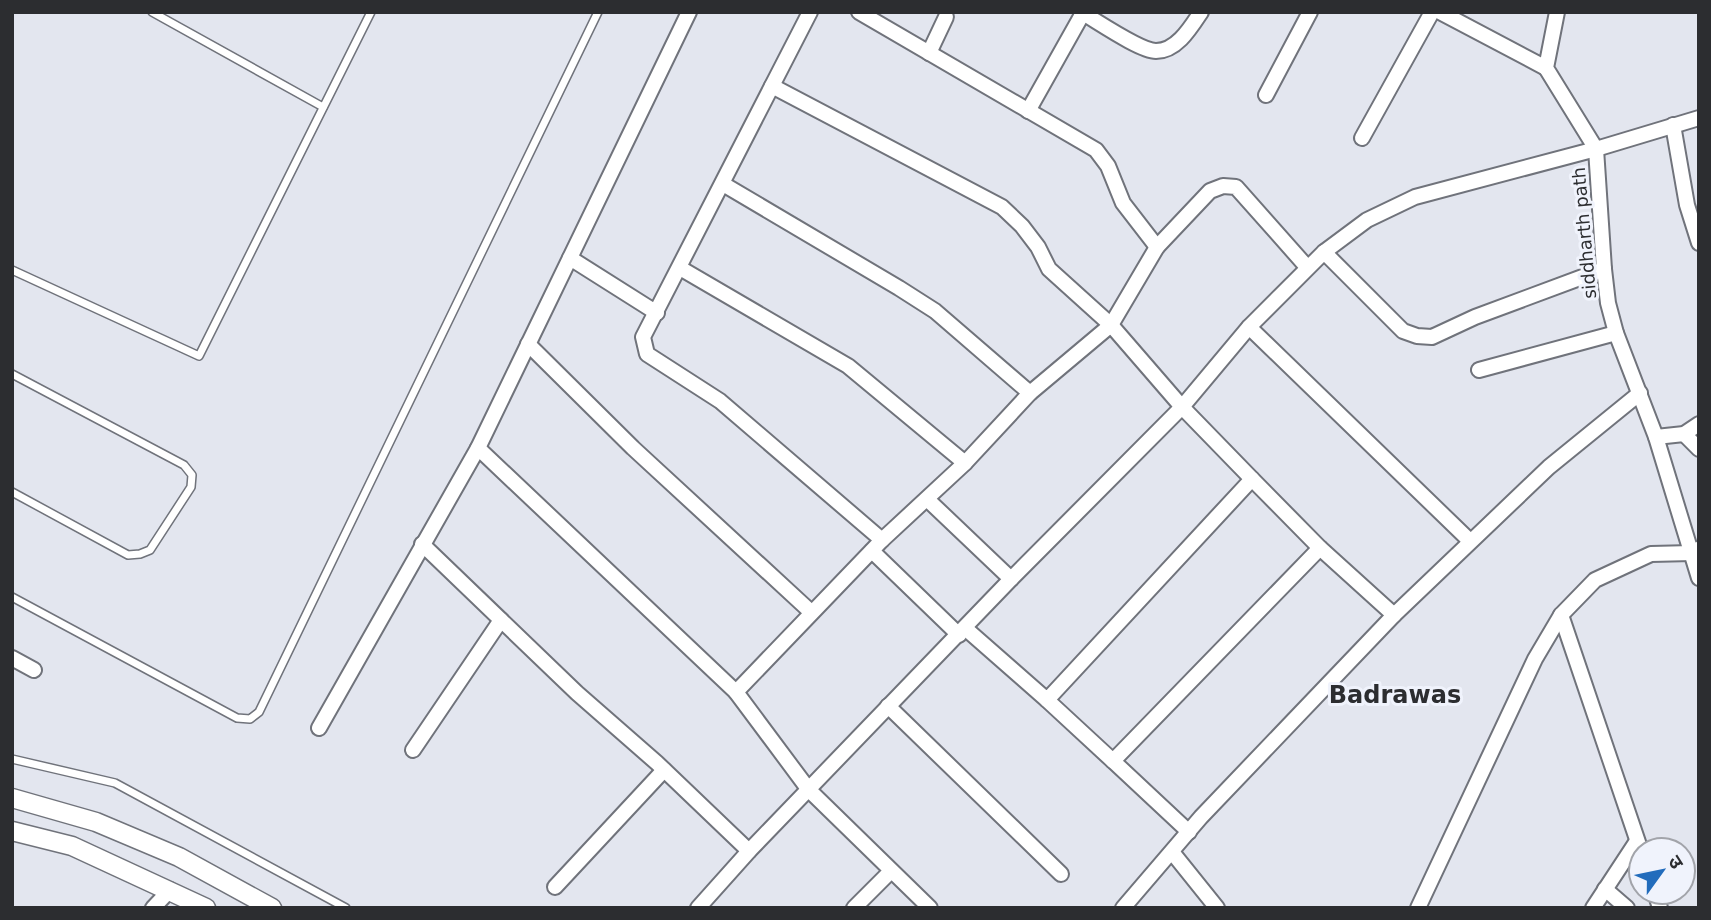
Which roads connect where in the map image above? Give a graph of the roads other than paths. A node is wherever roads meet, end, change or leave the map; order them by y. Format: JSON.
{"nodes":[{"id":1,"x":152,"y":12,"type":"edge"},
{"id":2,"x":371,"y":12,"type":"edge"},
{"id":3,"x":598,"y":12,"type":"edge"},
{"id":4,"x":689,"y":12,"type":"edge"},
{"id":5,"x":810,"y":12,"type":"edge"},
{"id":6,"x":859,"y":12,"type":"edge"},
{"id":7,"x":1201,"y":12,"type":"edge"},
{"id":8,"x":1310,"y":12,"type":"edge"},
{"id":9,"x":1432,"y":12,"type":"edge"},
{"id":10,"x":1440,"y":12,"type":"edge"},
{"id":11,"x":1557,"y":12,"type":"edge"},
{"id":12,"x":1082,"y":13,"type":"edge"},
{"id":13,"x":946,"y":16,"type":"dead end"},
{"id":14,"x":929,"y":53,"type":"junction"},
{"id":15,"x":1546,"y":68,"type":"junction"},
{"id":16,"x":772,"y":86,"type":"junction"},
{"id":17,"x":1266,"y":95,"type":"dead end"},
{"id":18,"x":323,"y":107,"type":"junction"},
{"id":19,"x":1028,"y":111,"type":"junction"},
{"id":20,"x":1699,"y":118,"type":"edge"},
{"id":21,"x":1673,"y":125,"type":"junction"},
{"id":22,"x":1362,"y":138,"type":"dead end"},
{"id":23,"x":1596,"y":149,"type":"junction"},
{"id":24,"x":723,"y":184,"type":"junction"},
{"id":25,"x":1699,"y":243,"type":"edge"},
{"id":26,"x":1157,"y":247,"type":"junction"},
{"id":27,"x":1324,"y":252,"type":"junction"},
{"id":28,"x":570,"y":258,"type":"junction"},
{"id":29,"x":1307,"y":267,"type":"junction"},
{"id":30,"x":680,"y":268,"type":"junction"},
{"id":31,"x":1604,"y":269,"type":"junction"},
{"id":32,"x":12,"y":270,"type":"edge"},
{"id":33,"x":657,"y":313,"type":"junction"},
{"id":34,"x":1111,"y":325,"type":"junction"},
{"id":35,"x":1249,"y":327,"type":"junction"},
{"id":36,"x":1616,"y":333,"type":"junction"},
{"id":37,"x":528,"y":344,"type":"junction"},
{"id":38,"x":1479,"y":370,"type":"dead end"},
{"id":39,"x":12,"y":374,"type":"edge"},
{"id":40,"x":1030,"y":393,"type":"junction"},
{"id":41,"x":1640,"y":393,"type":"junction"},
{"id":42,"x":1182,"y":407,"type":"junction"},
{"id":43,"x":1699,"y":424,"type":"edge"},
{"id":44,"x":1684,"y":433,"type":"junction"},
{"id":45,"x":1656,"y":437,"type":"junction"},
{"id":46,"x":478,"y":448,"type":"junction"},
{"id":47,"x":1699,"y":449,"type":"edge"},
{"id":48,"x":965,"y":463,"type":"junction"},
{"id":49,"x":1252,"y":479,"type":"junction"},
{"id":50,"x":12,"y":492,"type":"edge"},
{"id":51,"x":928,"y":499,"type":"junction"},
{"id":52,"x":1470,"y":541,"type":"junction"},
{"id":53,"x":422,"y":544,"type":"junction"},
{"id":54,"x":877,"y":546,"type":"junction"},
{"id":55,"x":1320,"y":548,"type":"junction"},
{"id":56,"x":1695,"y":550,"type":"edge"},
{"id":57,"x":1699,"y":578,"type":"edge"},
{"id":58,"x":1011,"y":579,"type":"junction"},
{"id":59,"x":12,"y":597,"type":"edge"},
{"id":60,"x":811,"y":612,"type":"junction"},
{"id":61,"x":1394,"y":615,"type":"junction"},
{"id":62,"x":1561,"y":615,"type":"junction"},
{"id":63,"x":501,"y":620,"type":"junction"},
{"id":64,"x":962,"y":631,"type":"junction"},
{"id":65,"x":12,"y":658,"type":"edge"},
{"id":66,"x":34,"y":670,"type":"dead end"},
{"id":67,"x":736,"y":692,"type":"junction"},
{"id":68,"x":1047,"y":700,"type":"junction"},
{"id":69,"x":888,"y":706,"type":"junction"},
{"id":70,"x":319,"y":728,"type":"dead end"},
{"id":71,"x":413,"y":750,"type":"dead end"},
{"id":72,"x":12,"y":759,"type":"edge"},
{"id":73,"x":1113,"y":761,"type":"junction"},
{"id":74,"x":664,"y":770,"type":"junction"},
{"id":75,"x":809,"y":790,"type":"junction"},
{"id":76,"x":12,"y":798,"type":"edge"},
{"id":77,"x":12,"y":831,"type":"edge"},
{"id":78,"x":1189,"y":832,"type":"junction"},
{"id":79,"x":1636,"y":836,"type":"edge"},
{"id":80,"x":749,"y":851,"type":"junction"},
{"id":81,"x":1172,"y":852,"type":"junction"},
{"id":82,"x":1627,"y":861,"type":"edge"},
{"id":83,"x":891,"y":871,"type":"junction"},
{"id":84,"x":1061,"y":874,"type":"dead end"},
{"id":85,"x":555,"y":887,"type":"dead end"},
{"id":86,"x":1605,"y":889,"type":"junction"},
{"id":87,"x":170,"y":890,"type":"junction"},
{"id":88,"x":153,"y":908,"type":"edge"},
{"id":89,"x":206,"y":908,"type":"edge"},
{"id":90,"x":272,"y":908,"type":"edge"},
{"id":91,"x":346,"y":908,"type":"edge"},
{"id":92,"x":698,"y":908,"type":"edge"},
{"id":93,"x":854,"y":908,"type":"edge"},
{"id":94,"x":930,"y":908,"type":"edge"},
{"id":95,"x":1123,"y":908,"type":"edge"},
{"id":96,"x":1217,"y":908,"type":"edge"},
{"id":97,"x":1418,"y":908,"type":"edge"},
{"id":98,"x":1593,"y":908,"type":"edge"},
{"id":99,"x":1627,"y":908,"type":"edge"}],
"edges":[{"from":1,"to":18,"type":"lane"},
{"from":2,"to":18,"type":"lane"},
{"from":3,"to":59,"type":"lane"},
{"from":4,"to":28,"type":"street"},
{"from":5,"to":16,"type":"street"},
{"from":6,"to":14,"type":"street"},
{"from":7,"to":12,"type":"street"},
{"from":8,"to":17,"type":"street"},
{"from":9,"to":22,"type":"street"},
{"from":10,"to":15,"type":"street"},
{"from":11,"to":15,"type":"street"},
{"from":12,"to":19,"type":"street"},
{"from":13,"to":14,"type":"street"},
{"from":14,"to":19,"type":"street"},
{"from":15,"to":23,"type":"street","name":"siddharth path"},
{"from":16,"to":24,"type":"street"},
{"from":16,"to":34,"type":"street"},
{"from":18,"to":32,"type":"lane"},
{"from":19,"to":26,"type":"street"},
{"from":20,"to":21,"type":"street"},
{"from":21,"to":23,"type":"street"},
{"from":21,"to":25,"type":"street"},
{"from":23,"to":27,"type":"street"},
{"from":23,"to":31,"type":"street","name":"siddharth path"},
{"from":24,"to":30,"type":"street"},
{"from":24,"to":40,"type":"street"},
{"from":26,"to":29,"type":"street"},
{"from":26,"to":34,"type":"street"},
{"from":27,"to":29,"type":"street"},
{"from":27,"to":31,"type":"street"},
{"from":28,"to":33,"type":"street"},
{"from":28,"to":37,"type":"street"},
{"from":29,"to":35,"type":"street"},
{"from":30,"to":33,"type":"street"},
{"from":30,"to":48,"type":"street"},
{"from":31,"to":36,"type":"street","name":"siddharth path"},
{"from":33,"to":54,"type":"street"},
{"from":34,"to":40,"type":"street"},
{"from":34,"to":42,"type":"street"},
{"from":35,"to":42,"type":"street"},
{"from":35,"to":52,"type":"street"},
{"from":36,"to":38,"type":"street"},
{"from":36,"to":41,"type":"street","name":"siddharth path"},
{"from":37,"to":46,"type":"street"},
{"from":37,"to":60,"type":"street"},
{"from":39,"to":50,"type":"lane"},
{"from":40,"to":48,"type":"street"},
{"from":41,"to":45,"type":"street","name":"siddharth path"},
{"from":41,"to":52,"type":"street"},
{"from":42,"to":49,"type":"street"},
{"from":42,"to":58,"type":"street"},
{"from":43,"to":44,"type":"street"},
{"from":44,"to":45,"type":"street"},
{"from":44,"to":47,"type":"street"},
{"from":45,"to":56,"type":"street","name":"siddharth path"},
{"from":46,"to":53,"type":"street"},
{"from":46,"to":67,"type":"street"},
{"from":48,"to":51,"type":"street"},
{"from":49,"to":55,"type":"street"},
{"from":49,"to":68,"type":"street"},
{"from":51,"to":54,"type":"street"},
{"from":51,"to":58,"type":"street"},
{"from":52,"to":61,"type":"street"},
{"from":53,"to":63,"type":"street"},
{"from":53,"to":70,"type":"street"},
{"from":54,"to":60,"type":"street"},
{"from":54,"to":64,"type":"street"},
{"from":55,"to":61,"type":"street"},
{"from":55,"to":73,"type":"street"},
{"from":56,"to":57,"type":"street","name":"siddharth path"},
{"from":56,"to":62,"type":"street"},
{"from":58,"to":64,"type":"street"},
{"from":60,"to":67,"type":"street"},
{"from":61,"to":78,"type":"street"},
{"from":62,"to":79,"type":"street"},
{"from":62,"to":97,"type":"street"},
{"from":63,"to":71,"type":"street"},
{"from":63,"to":74,"type":"street"},
{"from":64,"to":68,"type":"street"},
{"from":64,"to":69,"type":"street"},
{"from":65,"to":66,"type":"street"},
{"from":67,"to":75,"type":"street"},
{"from":68,"to":73,"type":"street"},
{"from":69,"to":75,"type":"street"},
{"from":69,"to":84,"type":"street"},
{"from":72,"to":91,"type":"lane"},
{"from":73,"to":78,"type":"street"},
{"from":74,"to":80,"type":"street"},
{"from":74,"to":85,"type":"street"},
{"from":75,"to":80,"type":"street"},
{"from":75,"to":83,"type":"street"},
{"from":76,"to":90,"type":"street"},
{"from":77,"to":87,"type":"street"},
{"from":78,"to":81,"type":"street"},
{"from":80,"to":92,"type":"street"},
{"from":81,"to":95,"type":"street"},
{"from":81,"to":96,"type":"street"},
{"from":82,"to":86,"type":"street"},
{"from":83,"to":93,"type":"street"},
{"from":83,"to":94,"type":"street"},
{"from":86,"to":98,"type":"street"},
{"from":86,"to":99,"type":"street"},
{"from":87,"to":88,"type":"street"},
{"from":87,"to":89,"type":"street"}]}
